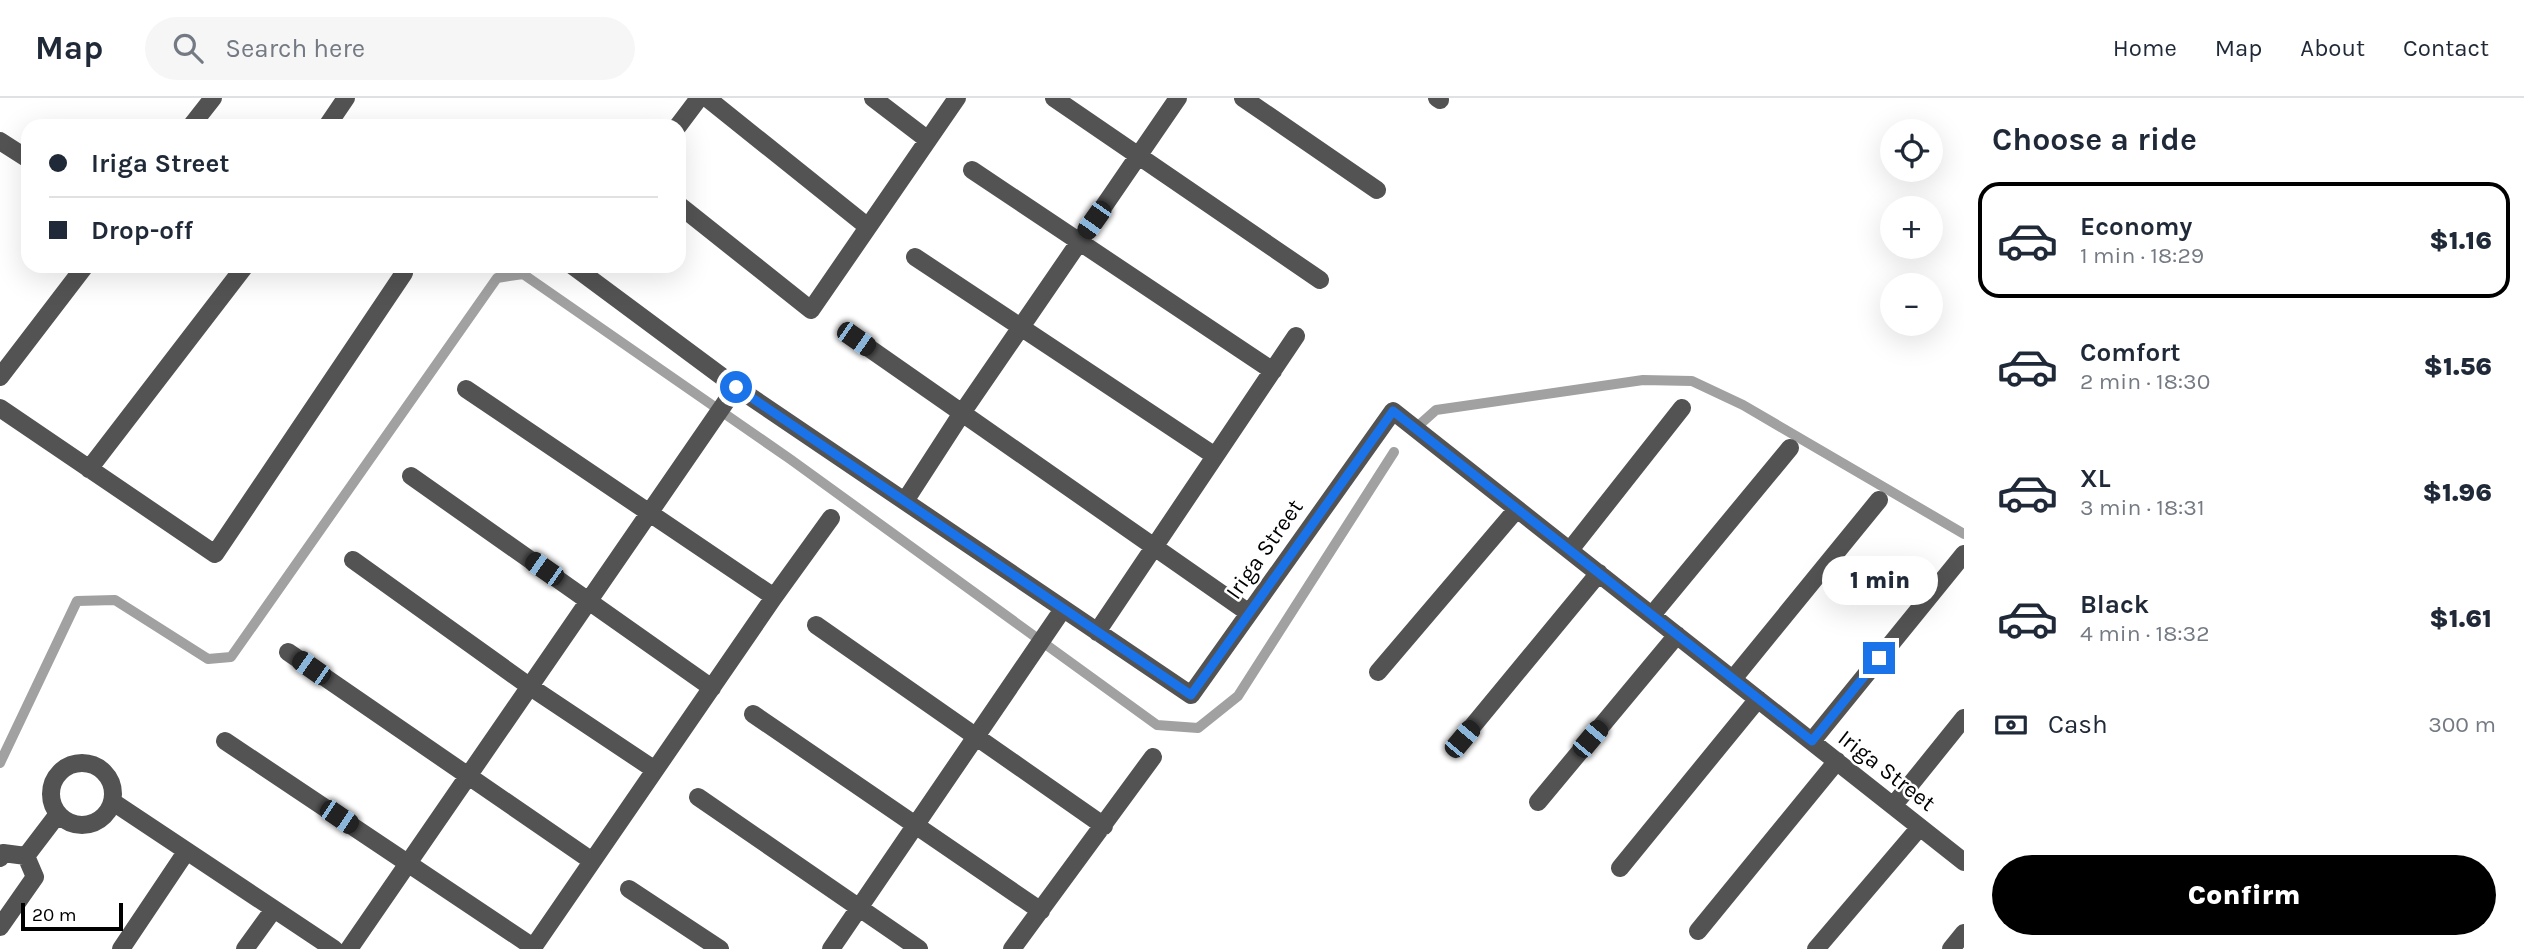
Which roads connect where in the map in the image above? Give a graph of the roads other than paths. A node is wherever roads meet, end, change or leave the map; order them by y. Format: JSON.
{"nodes":[{"id":1,"x":213,"y":98,"type":"edge"},
{"id":2,"x":346,"y":98,"type":"edge"},
{"id":3,"x":699,"y":98,"type":"edge"},
{"id":4,"x":708,"y":98,"type":"edge"},
{"id":5,"x":873,"y":98,"type":"edge"},
{"id":6,"x":957,"y":98,"type":"edge"},
{"id":7,"x":1054,"y":98,"type":"edge"},
{"id":8,"x":1178,"y":98,"type":"edge"},
{"id":9,"x":1243,"y":98,"type":"edge"},
{"id":10,"x":196,"y":119,"type":"edge"},
{"id":11,"x":332,"y":119,"type":"edge"},
{"id":12,"x":683,"y":119,"type":"edge"},
{"id":13,"x":928,"y":139,"type":"junction"},
{"id":14,"x":0,"y":141,"type":"edge"},
{"id":15,"x":21,"y":154,"type":"edge"},
{"id":16,"x":1139,"y":154,"type":"junction"},
{"id":17,"x":972,"y":170,"type":"dead end"},
{"id":18,"x":1377,"y":190,"type":"dead end"},
{"id":19,"x":686,"y":211,"type":"edge"},
{"id":20,"x":868,"y":227,"type":"junction"},
{"id":21,"x":1079,"y":242,"type":"junction"},
{"id":22,"x":915,"y":257,"type":"dead end"},
{"id":23,"x":80,"y":273,"type":"edge"},
{"id":24,"x":240,"y":273,"type":"edge"},
{"id":25,"x":404,"y":273,"type":"edge"},
{"id":26,"x":582,"y":273,"type":"edge"},
{"id":27,"x":1320,"y":280,"type":"dead end"},
{"id":28,"x":1021,"y":327,"type":"junction"},
{"id":29,"x":1296,"y":336,"type":"dead end"},
{"id":30,"x":856,"y":339,"type":"dead end"},
{"id":31,"x":1272,"y":371,"type":"junction"},
{"id":32,"x":0,"y":377,"type":"edge"},
{"id":33,"x":736,"y":387,"type":"junction"},
{"id":34,"x":466,"y":389,"type":"dead end"},
{"id":35,"x":0,"y":408,"type":"edge"},
{"id":36,"x":1682,"y":408,"type":"dead end"},
{"id":37,"x":962,"y":413,"type":"junction"},
{"id":38,"x":1790,"y":449,"type":"dead end"},
{"id":39,"x":1216,"y":456,"type":"junction"},
{"id":40,"x":89,"y":469,"type":"junction"},
{"id":41,"x":411,"y":476,"type":"dead end"},
{"id":42,"x":1879,"y":500,"type":"dead end"},
{"id":43,"x":905,"y":502,"type":"junction"},
{"id":44,"x":1517,"y":509,"type":"junction"},
{"id":45,"x":649,"y":513,"type":"junction"},
{"id":46,"x":831,"y":518,"type":"dead end"},
{"id":47,"x":1154,"y":547,"type":"junction"},
{"id":48,"x":1570,"y":550,"type":"junction"},
{"id":49,"x":1964,"y":554,"type":"edge"},
{"id":50,"x":353,"y":560,"type":"dead end"},
{"id":51,"x":1599,"y":573,"type":"junction"},
{"id":52,"x":774,"y":597,"type":"junction"},
{"id":53,"x":588,"y":600,"type":"junction"},
{"id":54,"x":1063,"y":608,"type":"junction"},
{"id":55,"x":1249,"y":613,"type":"junction"},
{"id":56,"x":1652,"y":615,"type":"junction"},
{"id":57,"x":816,"y":625,"type":"dead end"},
{"id":58,"x":1097,"y":632,"type":"junction"},
{"id":59,"x":1677,"y":635,"type":"junction"},
{"id":60,"x":288,"y":652,"type":"dead end"},
{"id":61,"x":1378,"y":672,"type":"dead end"},
{"id":62,"x":1733,"y":679,"type":"junction"},
{"id":63,"x":529,"y":686,"type":"junction"},
{"id":64,"x":712,"y":688,"type":"junction"},
{"id":65,"x":1758,"y":699,"type":"junction"},
{"id":66,"x":752,"y":713,"type":"dead end"},
{"id":67,"x":1964,"y":718,"type":"edge"},
{"id":68,"x":976,"y":736,"type":"junction"},
{"id":69,"x":1462,"y":739,"type":"dead end"},
{"id":70,"x":225,"y":741,"type":"dead end"},
{"id":71,"x":1812,"y":741,"type":"junction"},
{"id":72,"x":1153,"y":757,"type":"dead end"},
{"id":73,"x":1837,"y":761,"type":"junction"},
{"id":74,"x":655,"y":770,"type":"junction"},
{"id":75,"x":468,"y":776,"type":"junction"},
{"id":76,"x":698,"y":797,"type":"dead end"},
{"id":77,"x":113,"y":802,"type":"junction"},
{"id":78,"x":1538,"y":802,"type":"dead end"},
{"id":79,"x":1893,"y":806,"type":"junction"},
{"id":80,"x":58,"y":814,"type":"junction"},
{"id":81,"x":915,"y":825,"type":"junction"},
{"id":82,"x":1104,"y":826,"type":"junction"},
{"id":83,"x":1920,"y":827,"type":"junction"},
{"id":84,"x":186,"y":852,"type":"junction"},
{"id":85,"x":26,"y":856,"type":"junction"},
{"id":86,"x":0,"y":858,"type":"edge"},
{"id":87,"x":592,"y":861,"type":"junction"},
{"id":88,"x":1964,"y":862,"type":"edge"},
{"id":89,"x":408,"y":863,"type":"junction"},
{"id":90,"x":1620,"y":868,"type":"dead end"},
{"id":91,"x":629,"y":889,"type":"dead end"},
{"id":92,"x":859,"y":908,"type":"junction"},
{"id":93,"x":274,"y":909,"type":"junction"},
{"id":94,"x":1041,"y":911,"type":"junction"},
{"id":95,"x":0,"y":927,"type":"edge"},
{"id":96,"x":1698,"y":931,"type":"dead end"},
{"id":97,"x":1964,"y":933,"type":"edge"},
{"id":98,"x":533,"y":948,"type":"edge"},
{"id":99,"x":121,"y":949,"type":"edge"},
{"id":100,"x":245,"y":949,"type":"edge"},
{"id":101,"x":334,"y":949,"type":"edge"},
{"id":102,"x":349,"y":949,"type":"edge"},
{"id":103,"x":720,"y":949,"type":"edge"},
{"id":104,"x":831,"y":949,"type":"edge"},
{"id":105,"x":919,"y":949,"type":"edge"},
{"id":106,"x":1012,"y":949,"type":"edge"},
{"id":107,"x":1816,"y":949,"type":"edge"},
{"id":108,"x":1951,"y":949,"type":"edge"}],
"edges":[{"from":1,"to":10,"type":"street"},
{"from":2,"to":11,"type":"street"},
{"from":3,"to":12,"type":"street"},
{"from":4,"to":20,"type":"street"},
{"from":5,"to":13,"type":"street"},
{"from":6,"to":13,"type":"street"},
{"from":7,"to":16,"type":"street"},
{"from":8,"to":16,"type":"street"},
{"from":9,"to":18,"type":"street"},
{"from":13,"to":20,"type":"street"},
{"from":14,"to":15,"type":"street"},
{"from":16,"to":21,"type":"street"},
{"from":16,"to":27,"type":"street"},
{"from":17,"to":21,"type":"street"},
{"from":19,"to":20,"type":"street"},
{"from":21,"to":28,"type":"street"},
{"from":21,"to":31,"type":"street"},
{"from":22,"to":28,"type":"street"},
{"from":23,"to":32,"type":"street"},
{"from":24,"to":40,"type":"street"},
{"from":25,"to":40,"type":"street"},
{"from":26,"to":33,"type":"street","name":"Iriga Street"},
{"from":28,"to":37,"type":"street"},
{"from":28,"to":39,"type":"street"},
{"from":29,"to":31,"type":"street"},
{"from":30,"to":37,"type":"street"},
{"from":31,"to":39,"type":"street"},
{"from":33,"to":43,"type":"street","name":"Iriga Street"},
{"from":33,"to":45,"type":"street"},
{"from":34,"to":45,"type":"street"},
{"from":35,"to":40,"type":"street"},
{"from":36,"to":48,"type":"street"},
{"from":37,"to":43,"type":"street"},
{"from":37,"to":47,"type":"street"},
{"from":38,"to":56,"type":"street"},
{"from":39,"to":47,"type":"street"},
{"from":41,"to":53,"type":"street"},
{"from":42,"to":62,"type":"street"},
{"from":43,"to":54,"type":"street","name":"Iriga Street"},
{"from":44,"to":48,"type":"street","name":"Iriga Street"},
{"from":44,"to":55,"type":"street","name":"Iriga Street"},
{"from":44,"to":61,"type":"street"},
{"from":45,"to":52,"type":"street"},
{"from":45,"to":53,"type":"street"},
{"from":46,"to":52,"type":"street"},
{"from":47,"to":55,"type":"street"},
{"from":47,"to":58,"type":"street"},
{"from":48,"to":51,"type":"street","name":"Iriga Street"},
{"from":49,"to":71,"type":"street"},
{"from":50,"to":63,"type":"street"},
{"from":51,"to":56,"type":"street","name":"Iriga Street"},
{"from":51,"to":69,"type":"street"},
{"from":52,"to":64,"type":"street"},
{"from":53,"to":63,"type":"street"},
{"from":53,"to":64,"type":"street"},
{"from":54,"to":58,"type":"street","name":"Iriga Street"},
{"from":54,"to":68,"type":"street"},
{"from":55,"to":58,"type":"street","name":"Iriga Street"},
{"from":56,"to":59,"type":"street","name":"Iriga Street"},
{"from":57,"to":68,"type":"street"},
{"from":59,"to":62,"type":"street","name":"Iriga Street"},
{"from":59,"to":78,"type":"street"},
{"from":60,"to":75,"type":"street"},
{"from":62,"to":65,"type":"street","name":"Iriga Street"},
{"from":63,"to":74,"type":"street"},
{"from":63,"to":75,"type":"street"},
{"from":64,"to":74,"type":"street"},
{"from":65,"to":71,"type":"street","name":"Iriga Street"},
{"from":65,"to":90,"type":"street"},
{"from":66,"to":81,"type":"street"},
{"from":67,"to":79,"type":"street"},
{"from":68,"to":81,"type":"street"},
{"from":68,"to":82,"type":"street"},
{"from":70,"to":89,"type":"street"},
{"from":71,"to":73,"type":"street","name":"Iriga Street"},
{"from":72,"to":82,"type":"street"},
{"from":73,"to":79,"type":"street","name":"Iriga Street"},
{"from":73,"to":96,"type":"street"},
{"from":74,"to":87,"type":"street"},
{"from":75,"to":87,"type":"street"},
{"from":75,"to":89,"type":"street"},
{"from":76,"to":92,"type":"street"},
{"from":77,"to":80,"type":"street"},
{"from":77,"to":80,"type":"street"},
{"from":77,"to":84,"type":"street"},
{"from":79,"to":83,"type":"street","name":"Iriga Street"},
{"from":80,"to":85,"type":"street"},
{"from":81,"to":92,"type":"street"},
{"from":81,"to":94,"type":"street"},
{"from":82,"to":94,"type":"street"},
{"from":83,"to":88,"type":"street","name":"Iriga Street"},
{"from":83,"to":107,"type":"street"},
{"from":84,"to":93,"type":"street"},
{"from":84,"to":99,"type":"street"},
{"from":85,"to":86,"type":"street"},
{"from":85,"to":95,"type":"street"},
{"from":87,"to":98,"type":"street"},
{"from":89,"to":98,"type":"street"},
{"from":89,"to":102,"type":"street"},
{"from":91,"to":103,"type":"street"},
{"from":92,"to":104,"type":"street"},
{"from":92,"to":105,"type":"street"},
{"from":93,"to":100,"type":"street"},
{"from":93,"to":101,"type":"street"},
{"from":94,"to":106,"type":"street"},
{"from":97,"to":108,"type":"street"}]}
